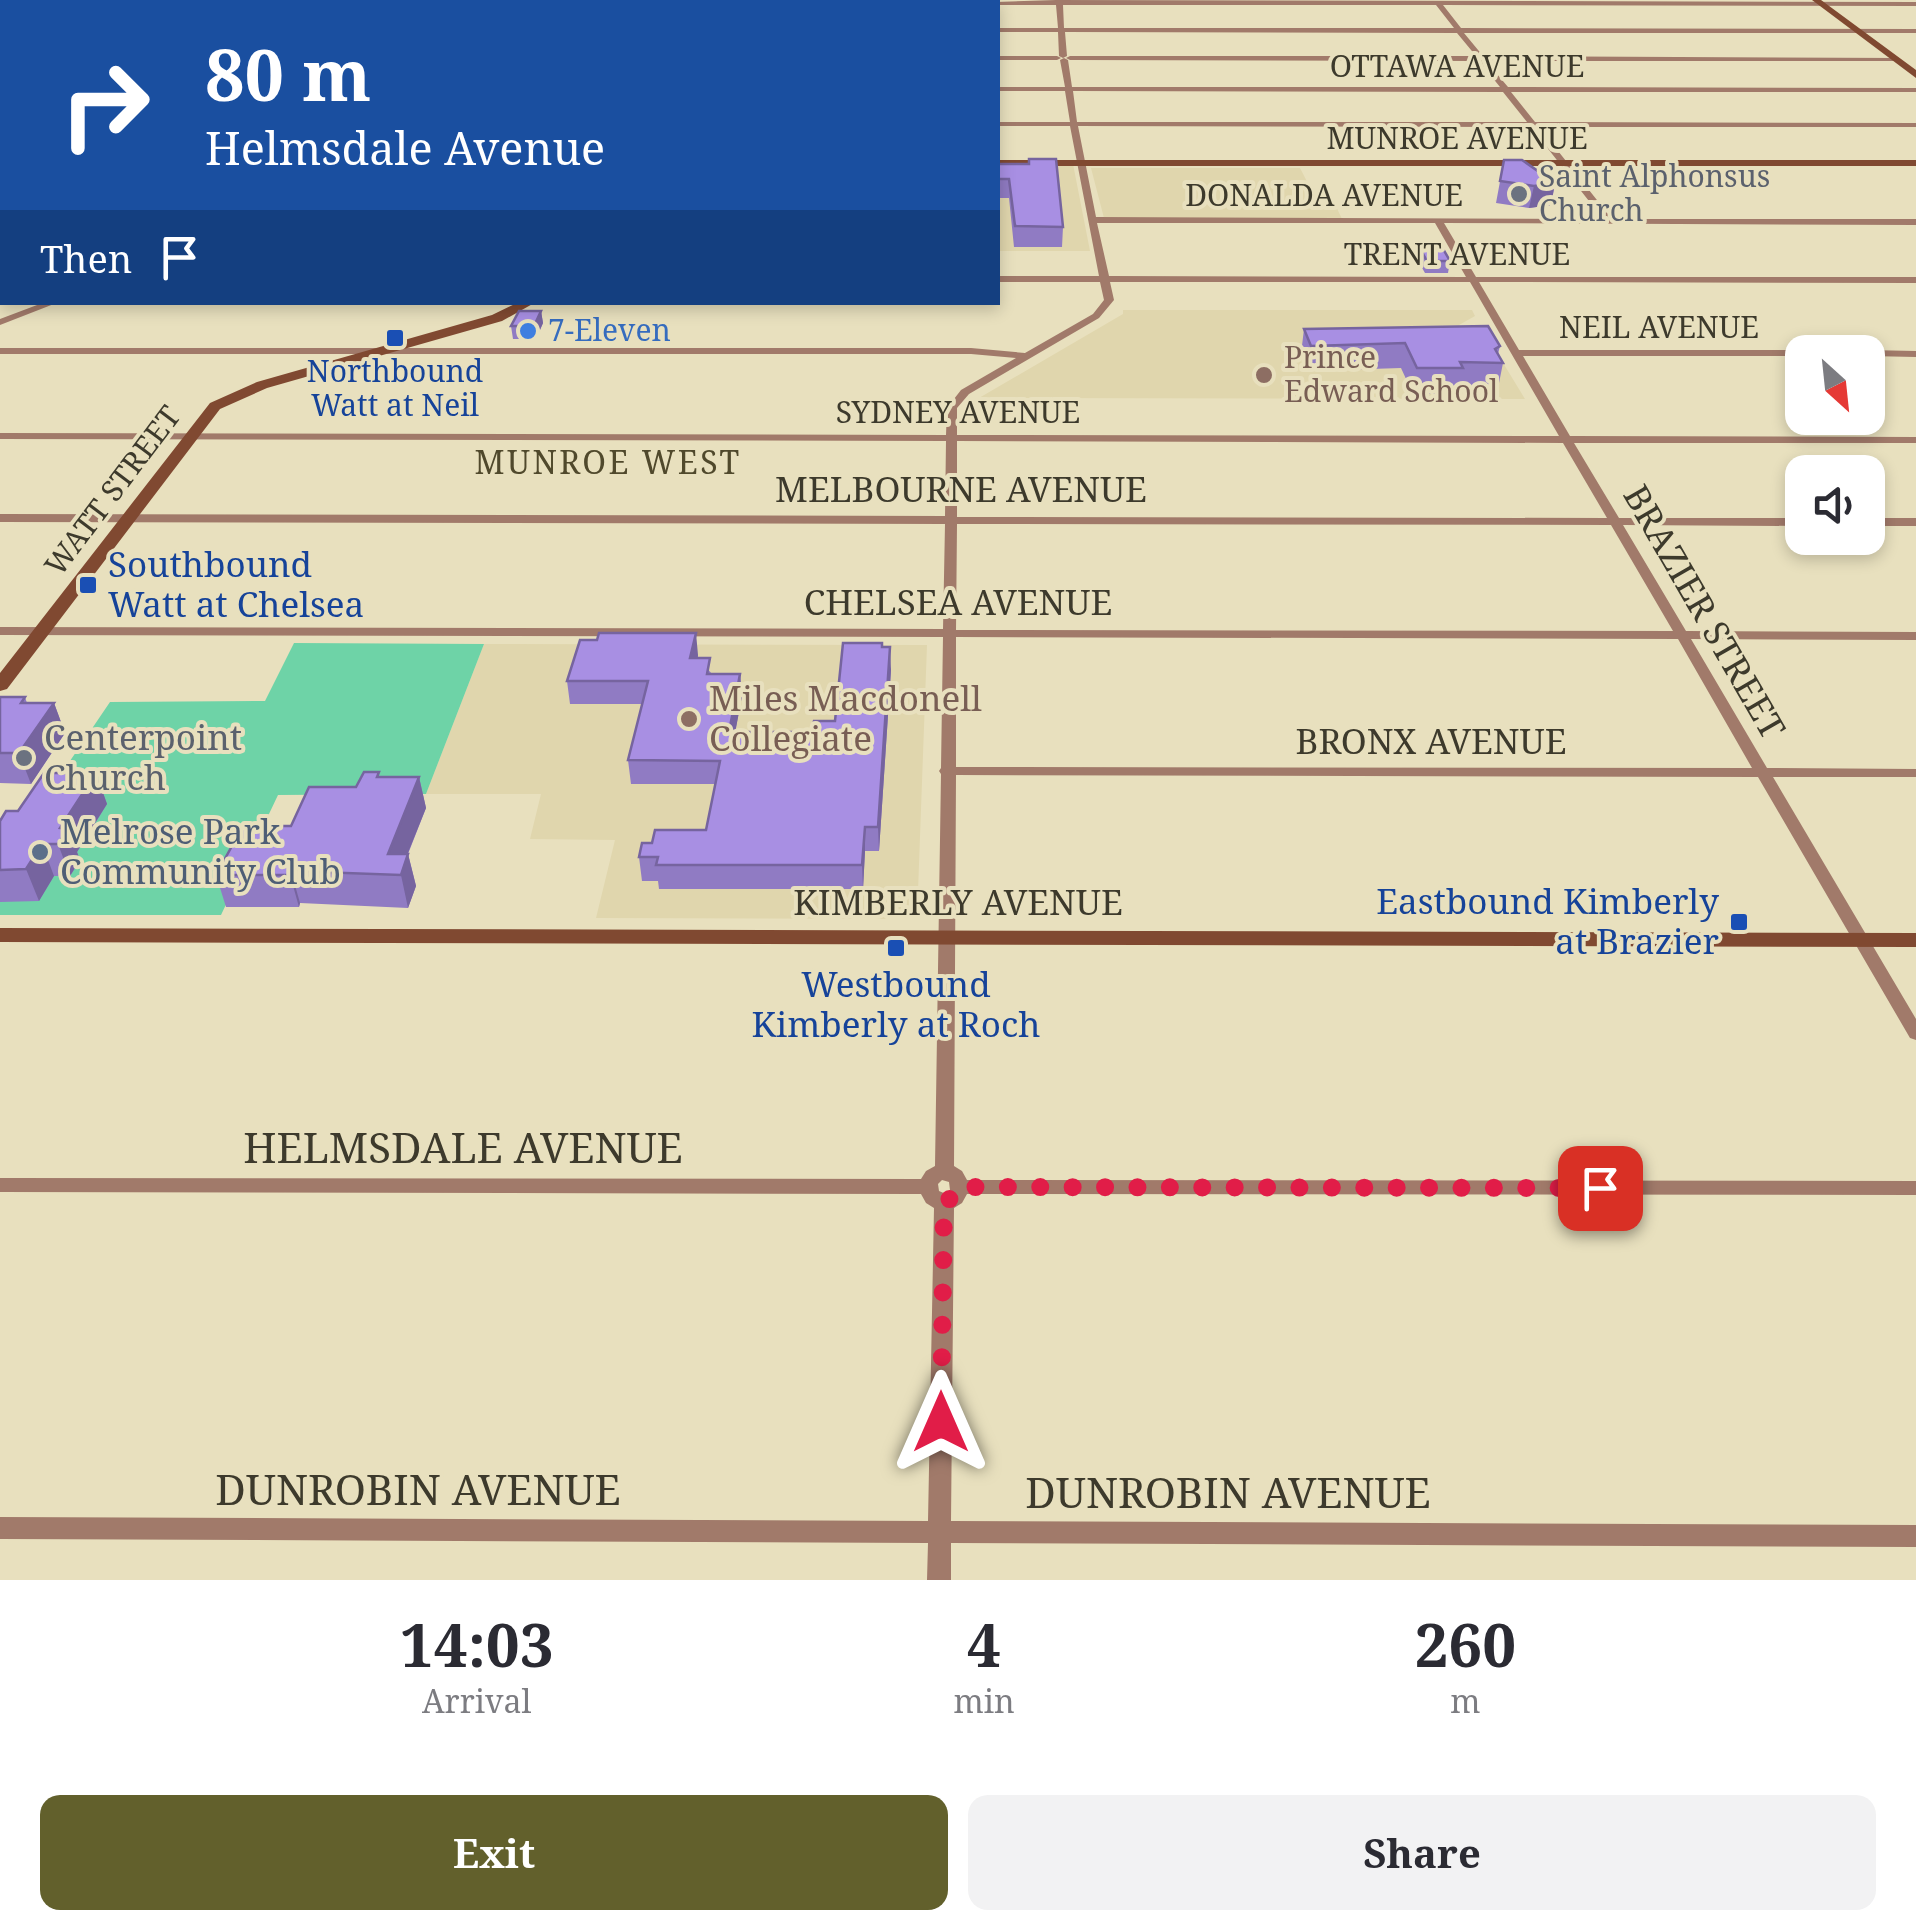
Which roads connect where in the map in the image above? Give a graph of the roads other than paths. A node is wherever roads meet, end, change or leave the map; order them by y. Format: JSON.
{"nodes":[{"id":1,"x":1060,"y":2,"type":"edge"},
{"id":2,"x":1436,"y":2,"type":"edge"},
{"id":3,"x":1819,"y":2,"type":"edge"},
{"id":4,"x":1837,"y":2,"type":"edge"},
{"id":5,"x":1000,"y":4,"type":"edge"},
{"id":6,"x":1916,"y":4,"type":"edge"},
{"id":7,"x":1000,"y":30,"type":"edge"},
{"id":8,"x":1059,"y":30,"type":"junction"},
{"id":9,"x":1458,"y":30,"type":"junction"},
{"id":10,"x":1859,"y":30,"type":"junction"},
{"id":11,"x":1876,"y":30,"type":"junction"},
{"id":12,"x":1916,"y":30,"type":"edge"},
{"id":13,"x":1000,"y":58,"type":"edge"},
{"id":14,"x":1064,"y":58,"type":"junction"},
{"id":15,"x":1480,"y":58,"type":"junction"},
{"id":16,"x":1900,"y":62,"type":"junction"},
{"id":17,"x":1916,"y":62,"type":"edge"},
{"id":18,"x":1916,"y":75,"type":"edge"},
{"id":19,"x":1000,"y":89,"type":"edge"},
{"id":20,"x":1068,"y":89,"type":"junction"},
{"id":21,"x":1504,"y":90,"type":"junction"},
{"id":22,"x":1916,"y":90,"type":"edge"},
{"id":23,"x":1000,"y":124,"type":"edge"},
{"id":24,"x":1074,"y":124,"type":"junction"},
{"id":25,"x":1531,"y":124,"type":"junction"},
{"id":26,"x":1916,"y":125,"type":"edge"},
{"id":27,"x":1000,"y":163,"type":"edge"},
{"id":28,"x":1080,"y":163,"type":"junction"},
{"id":29,"x":1916,"y":163,"type":"edge"},
{"id":30,"x":1564,"y":164,"type":"junction"},
{"id":31,"x":1093,"y":220,"type":"junction"},
{"id":32,"x":1609,"y":221,"type":"junction"},
{"id":33,"x":1439,"y":222,"type":"junction"},
{"id":34,"x":1916,"y":222,"type":"edge"},
{"id":35,"x":1000,"y":279,"type":"edge"},
{"id":36,"x":1106,"y":279,"type":"junction"},
{"id":37,"x":1472,"y":280,"type":"junction"},
{"id":38,"x":1916,"y":280,"type":"edge"},
{"id":39,"x":47,"y":305,"type":"edge"},
{"id":40,"x":524,"y":305,"type":"edge"},
{"id":41,"x":0,"y":322,"type":"edge"},
{"id":42,"x":0,"y":351,"type":"edge"},
{"id":43,"x":382,"y":351,"type":"junction"},
{"id":44,"x":1515,"y":353,"type":"junction"},
{"id":45,"x":1785,"y":353,"type":"edge"},
{"id":46,"x":1885,"y":354,"type":"edge"},
{"id":47,"x":1916,"y":354,"type":"edge"},
{"id":48,"x":1026,"y":356,"type":"junction"},
{"id":49,"x":0,"y":436,"type":"edge"},
{"id":50,"x":190,"y":436,"type":"junction"},
{"id":51,"x":952,"y":438,"type":"junction"},
{"id":52,"x":1565,"y":439,"type":"junction"},
{"id":53,"x":1916,"y":440,"type":"edge"},
{"id":54,"x":0,"y":518,"type":"edge"},
{"id":55,"x":127,"y":519,"type":"junction"},
{"id":56,"x":951,"y":520,"type":"junction"},
{"id":57,"x":1615,"y":522,"type":"junction"},
{"id":58,"x":1785,"y":522,"type":"edge"},
{"id":59,"x":1885,"y":522,"type":"edge"},
{"id":60,"x":1916,"y":522,"type":"edge"},
{"id":61,"x":0,"y":631,"type":"edge"},
{"id":62,"x":42,"y":631,"type":"junction"},
{"id":63,"x":952,"y":632,"type":"junction"},
{"id":64,"x":1682,"y":635,"type":"junction"},
{"id":65,"x":1916,"y":636,"type":"edge"},
{"id":66,"x":0,"y":685,"type":"edge"},
{"id":67,"x":946,"y":770,"type":"junction"},
{"id":68,"x":1760,"y":773,"type":"junction"},
{"id":69,"x":1916,"y":774,"type":"edge"},
{"id":70,"x":0,"y":935,"type":"edge"},
{"id":71,"x":946,"y":939,"type":"junction"},
{"id":72,"x":1916,"y":940,"type":"edge"},
{"id":73,"x":1859,"y":941,"type":"junction"},
{"id":74,"x":1916,"y":1034,"type":"edge"},
{"id":75,"x":0,"y":1185,"type":"edge"},
{"id":76,"x":1916,"y":1188,"type":"edge"},
{"id":77,"x":944,"y":1192,"type":"junction"},
{"id":78,"x":0,"y":1528,"type":"edge"},
{"id":79,"x":940,"y":1532,"type":"junction"},
{"id":80,"x":1916,"y":1536,"type":"edge"},
{"id":81,"x":939,"y":1580,"type":"edge"}],
"edges":[{"from":1,"to":2,"type":"street"},
{"from":1,"to":5,"type":"street"},
{"from":1,"to":8,"type":"street"},
{"from":2,"to":3,"type":"street"},
{"from":2,"to":9,"type":"street"},
{"from":3,"to":4,"type":"street"},
{"from":3,"to":10,"type":"street"},
{"from":4,"to":6,"type":"street"},
{"from":4,"to":11,"type":"street"},
{"from":7,"to":8,"type":"street"},
{"from":8,"to":9,"type":"street"},
{"from":8,"to":14,"type":"street"},
{"from":9,"to":10,"type":"street"},
{"from":9,"to":15,"type":"street"},
{"from":10,"to":11,"type":"street"},
{"from":10,"to":16,"type":"street"},
{"from":11,"to":12,"type":"street"},
{"from":11,"to":17,"type":"street"},
{"from":13,"to":14,"type":"street"},
{"from":14,"to":15,"type":"street"},
{"from":14,"to":20,"type":"street"},
{"from":15,"to":16,"type":"street"},
{"from":15,"to":21,"type":"street"},
{"from":16,"to":17,"type":"street"},
{"from":16,"to":18,"type":"street"},
{"from":19,"to":20,"type":"street","name":"OTTAWA AVENUE"},
{"from":20,"to":21,"type":"street","name":"OTTAWA AVENUE"},
{"from":20,"to":24,"type":"street"},
{"from":21,"to":22,"type":"street","name":"OTTAWA AVENUE"},
{"from":21,"to":25,"type":"street"},
{"from":23,"to":24,"type":"street"},
{"from":24,"to":25,"type":"street"},
{"from":24,"to":28,"type":"street"},
{"from":25,"to":26,"type":"street"},
{"from":25,"to":30,"type":"street"},
{"from":27,"to":28,"type":"street","name":"MUNROE AVENUE"},
{"from":28,"to":30,"type":"street","name":"MUNROE AVENUE"},
{"from":28,"to":31,"type":"street"},
{"from":29,"to":30,"type":"street","name":"MUNROE AVENUE"},
{"from":30,"to":32,"type":"street"},
{"from":31,"to":33,"type":"street","name":"DONALDA AVENUE"},
{"from":31,"to":36,"type":"street"},
{"from":32,"to":33,"type":"street","name":"DONALDA AVENUE"},
{"from":32,"to":34,"type":"street","name":"DONALDA AVENUE"},
{"from":33,"to":37,"type":"street","name":"BRAZIER STREET"},
{"from":35,"to":36,"type":"street","name":"TRENT AVENUE"},
{"from":36,"to":37,"type":"street","name":"TRENT AVENUE"},
{"from":36,"to":48,"type":"street"},
{"from":37,"to":38,"type":"street","name":"TRENT AVENUE"},
{"from":37,"to":44,"type":"street","name":"BRAZIER STREET"},
{"from":39,"to":41,"type":"street"},
{"from":40,"to":43,"type":"street","name":"WATT STREET"},
{"from":42,"to":43,"type":"street"},
{"from":43,"to":48,"type":"street"},
{"from":43,"to":50,"type":"street","name":"WATT STREET"},
{"from":44,"to":45,"type":"street","name":"NEIL AVENUE"},
{"from":44,"to":52,"type":"street","name":"BRAZIER STREET"},
{"from":46,"to":47,"type":"street"},
{"from":48,"to":51,"type":"street"},
{"from":49,"to":50,"type":"street","name":"SYDNEY AVENUE"},
{"from":50,"to":51,"type":"street","name":"SYDNEY AVENUE"},
{"from":50,"to":55,"type":"street","name":"WATT STREET"},
{"from":51,"to":52,"type":"street","name":"SYDNEY AVENUE"},
{"from":51,"to":56,"type":"street"},
{"from":52,"to":53,"type":"street","name":"SYDNEY AVENUE"},
{"from":52,"to":57,"type":"street","name":"BRAZIER STREET"},
{"from":54,"to":55,"type":"street","name":"MELBOURNE AVENUE"},
{"from":55,"to":56,"type":"street","name":"MELBOURNE AVENUE"},
{"from":55,"to":62,"type":"street","name":"WATT STREET"},
{"from":56,"to":57,"type":"street","name":"MELBOURNE AVENUE"},
{"from":56,"to":63,"type":"street"},
{"from":57,"to":58,"type":"street","name":"MELBOURNE AVENUE"},
{"from":57,"to":64,"type":"street","name":"BRAZIER STREET"},
{"from":59,"to":60,"type":"street"},
{"from":61,"to":62,"type":"street","name":"CHELSEA AVENUE"},
{"from":62,"to":63,"type":"street","name":"CHELSEA AVENUE"},
{"from":62,"to":66,"type":"street","name":"WATT STREET"},
{"from":63,"to":64,"type":"street","name":"CHELSEA AVENUE"},
{"from":63,"to":67,"type":"street"},
{"from":64,"to":65,"type":"street","name":"CHELSEA AVENUE"},
{"from":64,"to":68,"type":"street","name":"BRAZIER STREET"},
{"from":67,"to":68,"type":"street","name":"BRONX AVENUE"},
{"from":67,"to":71,"type":"street"},
{"from":68,"to":69,"type":"street","name":"BRONX AVENUE"},
{"from":68,"to":73,"type":"street","name":"BRAZIER STREET"},
{"from":70,"to":71,"type":"street","name":"KIMBERLY AVENUE"},
{"from":71,"to":73,"type":"street","name":"KIMBERLY AVENUE"},
{"from":71,"to":77,"type":"street"},
{"from":72,"to":73,"type":"street","name":"KIMBERLY AVENUE"},
{"from":73,"to":74,"type":"street","name":"BRAZIER STREET"},
{"from":75,"to":77,"type":"street","name":"HELMSDALE AVENUE"},
{"from":76,"to":77,"type":"street","name":"HELMSDALE AVENUE"},
{"from":77,"to":79,"type":"street"},
{"from":78,"to":79,"type":"street","name":"DUNROBIN AVENUE"},
{"from":79,"to":80,"type":"street","name":"DUNROBIN AVENUE"},
{"from":79,"to":81,"type":"street"}]}
